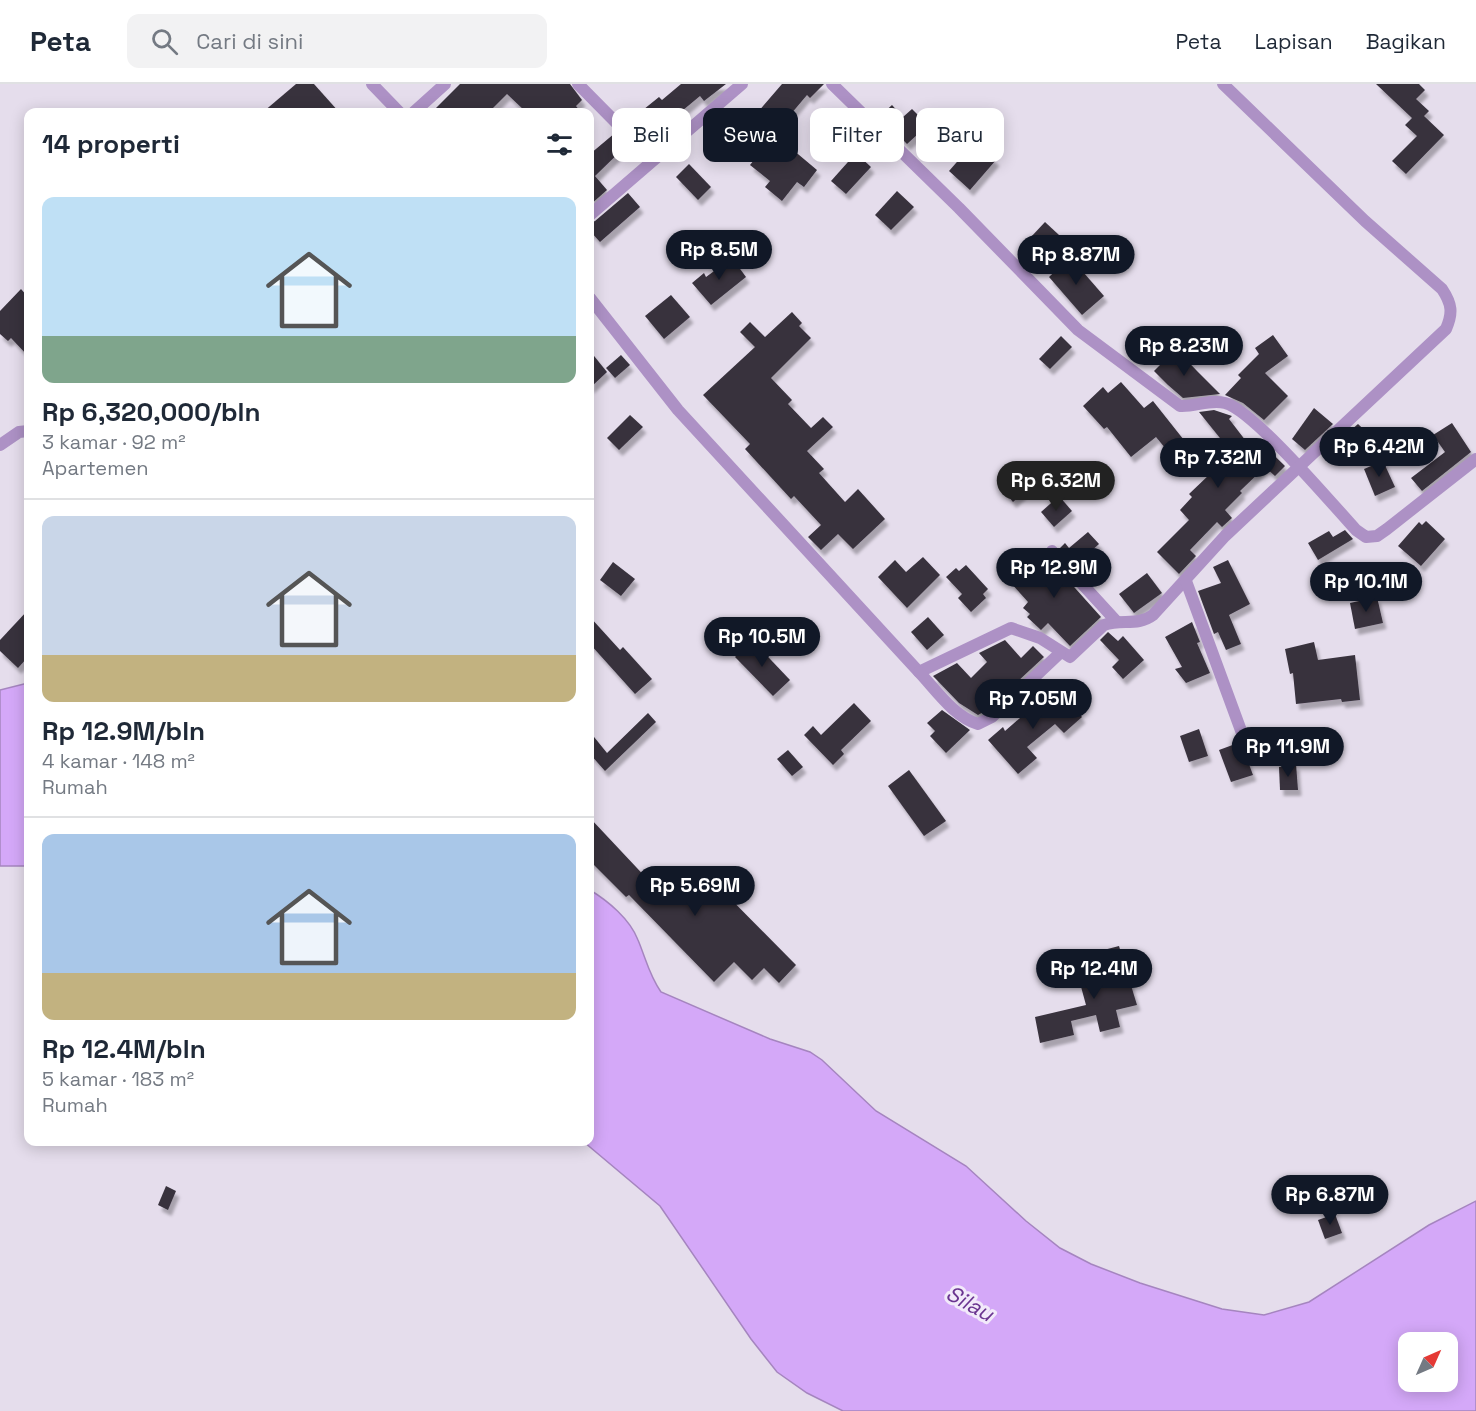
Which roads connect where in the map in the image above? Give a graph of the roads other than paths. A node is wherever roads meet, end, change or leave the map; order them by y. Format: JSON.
{"nodes":[{"id":1,"x":372,"y":84,"type":"edge"},
{"id":2,"x":445,"y":84,"type":"edge"},
{"id":3,"x":578,"y":84,"type":"edge"},
{"id":4,"x":742,"y":84,"type":"edge"},
{"id":5,"x":832,"y":84,"type":"edge"},
{"id":6,"x":1223,"y":84,"type":"edge"},
{"id":7,"x":395,"y":108,"type":"edge"},
{"id":8,"x":418,"y":108,"type":"edge"},
{"id":9,"x":612,"y":118,"type":"edge"},
{"id":10,"x":691,"y":128,"type":"edge"},
{"id":11,"x":651,"y":162,"type":"edge"},
{"id":12,"x":594,"y":212,"type":"edge"},
{"id":13,"x":594,"y":303,"type":"edge"},
{"id":14,"x":24,"y":431,"type":"edge"},
{"id":15,"x":0,"y":445,"type":"edge"},
{"id":16,"x":1476,"y":459,"type":"edge"},
{"id":17,"x":1298,"y":466,"type":"junction"},
{"id":18,"x":1052,"y":551,"type":"dead end"},
{"id":19,"x":1186,"y":581,"type":"junction"},
{"id":20,"x":1117,"y":622,"type":"junction"},
{"id":21,"x":1060,"y":653,"type":"junction"},
{"id":22,"x":919,"y":672,"type":"junction"},
{"id":23,"x":1282,"y":759,"type":"dead end"}],
"edges":[{"from":1,"to":7,"type":"street"},
{"from":2,"to":8,"type":"street"},
{"from":3,"to":9,"type":"street"},
{"from":4,"to":10,"type":"street"},
{"from":5,"to":17,"type":"street"},
{"from":6,"to":17,"type":"street"},
{"from":11,"to":12,"type":"street"},
{"from":13,"to":22,"type":"street"},
{"from":14,"to":15,"type":"street"},
{"from":16,"to":17,"type":"street"},
{"from":17,"to":19,"type":"street"},
{"from":18,"to":20,"type":"street"},
{"from":19,"to":20,"type":"street"},
{"from":19,"to":23,"type":"street"},
{"from":20,"to":21,"type":"street"},
{"from":21,"to":22,"type":"street"},
{"from":21,"to":22,"type":"street"}]}
